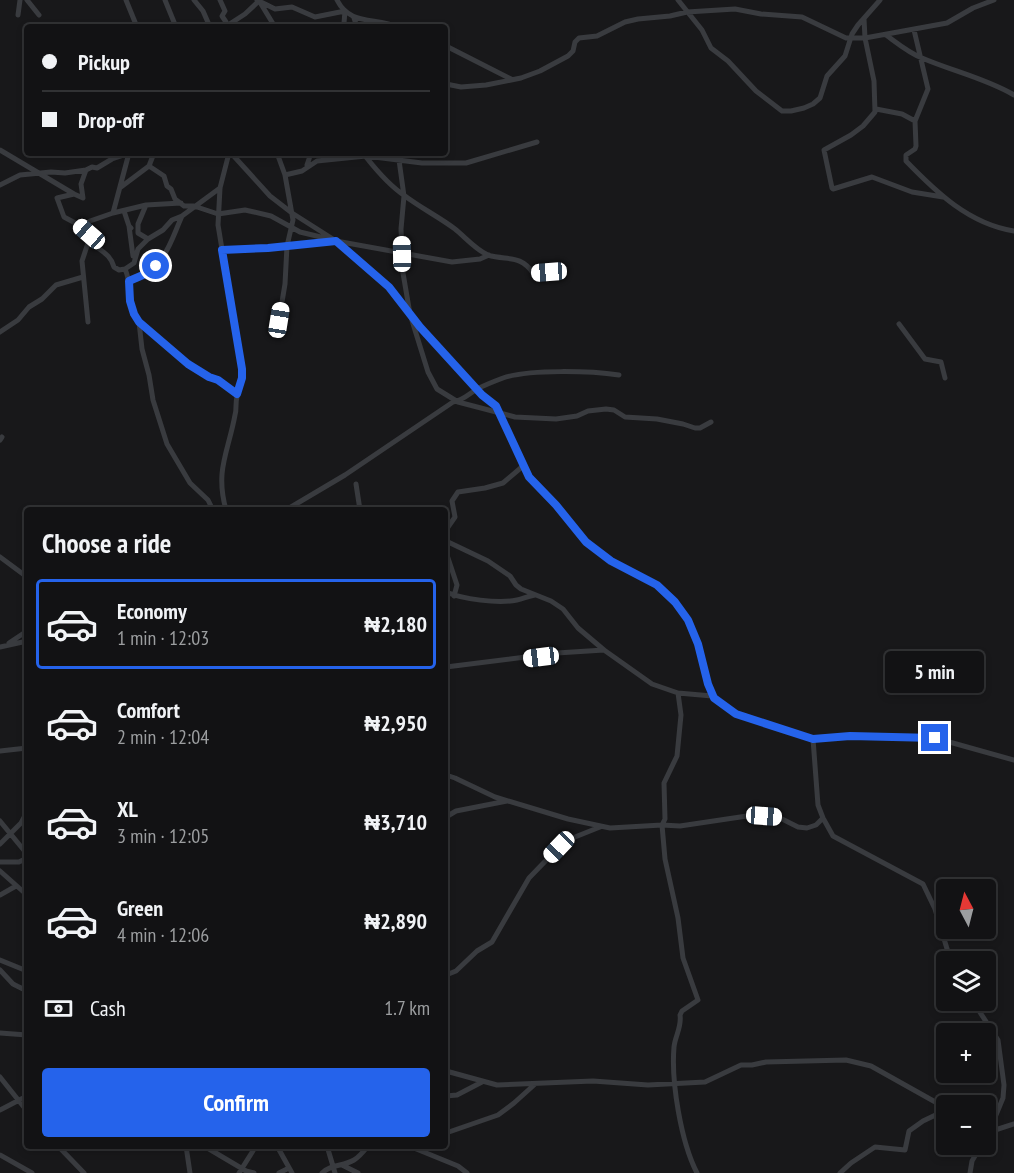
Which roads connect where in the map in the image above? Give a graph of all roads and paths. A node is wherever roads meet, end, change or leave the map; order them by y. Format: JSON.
{"nodes":[{"id":1,"x":20,"y":0,"type":"edge"},
{"id":2,"x":27,"y":0,"type":"edge"},
{"id":3,"x":126,"y":0,"type":"edge"},
{"id":4,"x":165,"y":0,"type":"edge"},
{"id":5,"x":170,"y":0,"type":"edge"},
{"id":6,"x":194,"y":0,"type":"edge"},
{"id":7,"x":220,"y":0,"type":"edge"},
{"id":8,"x":259,"y":0,"type":"edge"},
{"id":9,"x":337,"y":0,"type":"edge"},
{"id":10,"x":678,"y":0,"type":"edge"},
{"id":11,"x":880,"y":0,"type":"edge"},
{"id":12,"x":994,"y":0,"type":"edge"},
{"id":13,"x":345,"y":11,"type":"junction"},
{"id":14,"x":687,"y":12,"type":"junction"},
{"id":15,"x":172,"y":13,"type":"junction"},
{"id":16,"x":18,"y":15,"type":"dead end"},
{"id":17,"x":39,"y":15,"type":"dead end"},
{"id":18,"x":354,"y":18,"type":"junction"},
{"id":19,"x":864,"y":19,"type":"junction"},
{"id":20,"x":136,"y":24,"type":"edge"},
{"id":21,"x":175,"y":24,"type":"edge"},
{"id":22,"x":209,"y":24,"type":"edge"},
{"id":23,"x":228,"y":24,"type":"edge"},
{"id":24,"x":232,"y":24,"type":"edge"},
{"id":25,"x":273,"y":24,"type":"edge"},
{"id":26,"x":342,"y":24,"type":"edge"},
{"id":27,"x":356,"y":24,"type":"edge"},
{"id":28,"x":392,"y":24,"type":"edge"},
{"id":29,"x":914,"y":30,"type":"junction"},
{"id":30,"x":885,"y":35,"type":"junction"},
{"id":31,"x":865,"y":38,"type":"junction"},
{"id":32,"x":851,"y":39,"type":"junction"},
{"id":33,"x":448,"y":47,"type":"edge"},
{"id":34,"x":920,"y":57,"type":"junction"},
{"id":35,"x":512,"y":80,"type":"junction"},
{"id":36,"x":448,"y":85,"type":"edge"},
{"id":37,"x":1014,"y":94,"type":"edge"},
{"id":38,"x":876,"y":109,"type":"junction"},
{"id":39,"x":915,"y":121,"type":"junction"},
{"id":40,"x":537,"y":142,"type":"dead end"},
{"id":41,"x":0,"y":150,"type":"edge"},
{"id":42,"x":120,"y":156,"type":"edge"},
{"id":43,"x":128,"y":156,"type":"edge"},
{"id":44,"x":153,"y":156,"type":"edge"},
{"id":45,"x":229,"y":156,"type":"edge"},
{"id":46,"x":233,"y":156,"type":"edge"},
{"id":47,"x":278,"y":156,"type":"edge"},
{"id":48,"x":311,"y":156,"type":"edge"},
{"id":49,"x":357,"y":156,"type":"edge"},
{"id":50,"x":366,"y":156,"type":"edge"},
{"id":51,"x":398,"y":156,"type":"edge"},
{"id":52,"x":149,"y":166,"type":"junction"},
{"id":53,"x":306,"y":167,"type":"junction"},
{"id":54,"x":86,"y":170,"type":"junction"},
{"id":55,"x":41,"y":174,"type":"junction"},
{"id":56,"x":285,"y":175,"type":"junction"},
{"id":57,"x":0,"y":185,"type":"edge"},
{"id":58,"x":120,"y":188,"type":"junction"},
{"id":59,"x":220,"y":188,"type":"junction"},
{"id":60,"x":74,"y":194,"type":"junction"},
{"id":61,"x":404,"y":196,"type":"junction"},
{"id":62,"x":943,"y":197,"type":"junction"},
{"id":63,"x":181,"y":203,"type":"junction"},
{"id":64,"x":146,"y":205,"type":"junction"},
{"id":65,"x":194,"y":206,"type":"junction"},
{"id":66,"x":124,"y":210,"type":"junction"},
{"id":67,"x":113,"y":213,"type":"junction"},
{"id":68,"x":292,"y":213,"type":"junction"},
{"id":69,"x":219,"y":214,"type":"junction"},
{"id":70,"x":182,"y":216,"type":"junction"},
{"id":71,"x":129,"y":226,"type":"junction"},
{"id":72,"x":292,"y":228,"type":"junction"},
{"id":73,"x":1014,"y":231,"type":"edge"},
{"id":74,"x":138,"y":233,"type":"junction"},
{"id":75,"x":89,"y":237,"type":"junction"},
{"id":76,"x":148,"y":239,"type":"junction"},
{"id":77,"x":336,"y":241,"type":"junction"},
{"id":78,"x":288,"y":246,"type":"junction"},
{"id":79,"x":222,"y":250,"type":"junction"},
{"id":80,"x":402,"y":254,"type":"junction"},
{"id":81,"x":489,"y":255,"type":"junction"},
{"id":82,"x":134,"y":263,"type":"junction"},
{"id":83,"x":125,"y":268,"type":"junction"},
{"id":84,"x":549,"y":272,"type":"dead end"},
{"id":85,"x":83,"y":277,"type":"junction"},
{"id":86,"x":129,"y":281,"type":"junction"},
{"id":87,"x":410,"y":314,"type":"junction"},
{"id":88,"x":279,"y":320,"type":"dead end"},
{"id":89,"x":88,"y":322,"type":"dead end"},
{"id":90,"x":139,"y":322,"type":"junction"},
{"id":91,"x":898,"y":324,"type":"dead end"},
{"id":92,"x":0,"y":332,"type":"edge"},
{"id":93,"x":619,"y":375,"type":"dead end"},
{"id":94,"x":945,"y":378,"type":"dead end"},
{"id":95,"x":478,"y":389,"type":"junction"},
{"id":96,"x":237,"y":394,"type":"junction"},
{"id":97,"x":458,"y":402,"type":"junction"},
{"id":98,"x":499,"y":412,"type":"junction"},
{"id":99,"x":711,"y":422,"type":"dead end"},
{"id":100,"x":522,"y":466,"type":"junction"},
{"id":101,"x":356,"y":484,"type":"dead end"},
{"id":102,"x":212,"y":507,"type":"edge"},
{"id":103,"x":225,"y":507,"type":"edge"},
{"id":104,"x":291,"y":507,"type":"edge"},
{"id":105,"x":360,"y":507,"type":"edge"},
{"id":106,"x":448,"y":527,"type":"edge"},
{"id":107,"x":448,"y":542,"type":"edge"},
{"id":108,"x":0,"y":557,"type":"edge"},
{"id":109,"x":448,"y":558,"type":"edge"},
{"id":110,"x":24,"y":575,"type":"edge"},
{"id":111,"x":448,"y":593,"type":"edge"},
{"id":112,"x":537,"y":594,"type":"junction"},
{"id":113,"x":454,"y":596,"type":"junction"},
{"id":114,"x":24,"y":633,"type":"edge"},
{"id":115,"x":24,"y":642,"type":"edge"},
{"id":116,"x":2,"y":646,"type":"edge"},
{"id":117,"x":603,"y":650,"type":"junction"},
{"id":118,"x":448,"y":667,"type":"edge"},
{"id":119,"x":678,"y":693,"type":"junction"},
{"id":120,"x":712,"y":696,"type":"junction"},
{"id":121,"x":813,"y":739,"type":"junction"},
{"id":122,"x":24,"y":748,"type":"edge"},
{"id":123,"x":1,"y":751,"type":"edge"},
{"id":124,"x":1014,"y":760,"type":"edge"},
{"id":125,"x":448,"y":776,"type":"edge"},
{"id":126,"x":508,"y":801,"type":"junction"},
{"id":127,"x":448,"y":816,"type":"edge"},
{"id":128,"x":823,"y":818,"type":"junction"},
{"id":129,"x":0,"y":821,"type":"edge"},
{"id":130,"x":24,"y":824,"type":"edge"},
{"id":131,"x":662,"y":825,"type":"junction"},
{"id":132,"x":600,"y":827,"type":"junction"},
{"id":133,"x":10,"y":834,"type":"junction"},
{"id":134,"x":0,"y":844,"type":"edge"},
{"id":135,"x":24,"y":852,"type":"edge"},
{"id":136,"x":24,"y":858,"type":"edge"},
{"id":137,"x":0,"y":862,"type":"edge"},
{"id":138,"x":0,"y":871,"type":"edge"},
{"id":139,"x":16,"y":886,"type":"junction"},
{"id":140,"x":24,"y":893,"type":"edge"},
{"id":141,"x":0,"y":895,"type":"edge"},
{"id":142,"x":948,"y":951,"type":"edge"},
{"id":143,"x":0,"y":960,"type":"edge"},
{"id":144,"x":0,"y":970,"type":"edge"},
{"id":145,"x":24,"y":970,"type":"edge"},
{"id":146,"x":448,"y":974,"type":"edge"},
{"id":147,"x":24,"y":990,"type":"edge"},
{"id":148,"x":979,"y":1011,"type":"edge"},
{"id":149,"x":0,"y":1033,"type":"edge"},
{"id":150,"x":24,"y":1035,"type":"edge"},
{"id":151,"x":448,"y":1072,"type":"edge"},
{"id":152,"x":0,"y":1077,"type":"edge"},
{"id":153,"x":482,"y":1082,"type":"junction"},
{"id":154,"x":676,"y":1083,"type":"junction"},
{"id":155,"x":534,"y":1084,"type":"junction"},
{"id":156,"x":448,"y":1096,"type":"edge"},
{"id":157,"x":24,"y":1098,"type":"edge"},
{"id":158,"x":19,"y":1101,"type":"junction"},
{"id":159,"x":936,"y":1103,"type":"edge"},
{"id":160,"x":24,"y":1107,"type":"edge"},
{"id":161,"x":0,"y":1110,"type":"edge"},
{"id":162,"x":996,"y":1112,"type":"edge"},
{"id":163,"x":936,"y":1114,"type":"edge"},
{"id":164,"x":1014,"y":1124,"type":"edge"},
{"id":165,"x":996,"y":1128,"type":"edge"},
{"id":166,"x":448,"y":1132,"type":"edge"},
{"id":167,"x":61,"y":1149,"type":"edge"},
{"id":168,"x":186,"y":1149,"type":"edge"},
{"id":169,"x":208,"y":1149,"type":"edge"},
{"id":170,"x":254,"y":1149,"type":"edge"},
{"id":171,"x":279,"y":1149,"type":"edge"},
{"id":172,"x":328,"y":1149,"type":"edge"},
{"id":173,"x":365,"y":1149,"type":"edge"},
{"id":174,"x":416,"y":1149,"type":"edge"},
{"id":175,"x":0,"y":1155,"type":"edge"},
{"id":176,"x":976,"y":1155,"type":"edge"},
{"id":177,"x":342,"y":1165,"type":"junction"},
{"id":178,"x":332,"y":1166,"type":"junction"},
{"id":179,"x":240,"y":1171,"type":"edge"},
{"id":180,"x":291,"y":1171,"type":"edge"},
{"id":181,"x":32,"y":1173,"type":"edge"},
{"id":182,"x":84,"y":1173,"type":"edge"},
{"id":183,"x":190,"y":1173,"type":"edge"},
{"id":184,"x":254,"y":1173,"type":"edge"},
{"id":185,"x":279,"y":1173,"type":"edge"},
{"id":186,"x":322,"y":1173,"type":"edge"},
{"id":187,"x":335,"y":1173,"type":"edge"},
{"id":188,"x":358,"y":1173,"type":"edge"},
{"id":189,"x":467,"y":1173,"type":"edge"},
{"id":190,"x":697,"y":1173,"type":"edge"},
{"id":191,"x":840,"y":1173,"type":"edge"},
{"id":192,"x":970,"y":1173,"type":"edge"}],
"edges":[{"from":1,"to":16,"type":"street"},
{"from":2,"to":17,"type":"street"},
{"from":3,"to":20,"type":"street"},
{"from":4,"to":15,"type":"street"},
{"from":5,"to":15,"type":"street"},
{"from":6,"to":22,"type":"street"},
{"from":7,"to":23,"type":"street"},
{"from":8,"to":13,"type":"street"},
{"from":8,"to":24,"type":"street"},
{"from":8,"to":25,"type":"street"},
{"from":9,"to":13,"type":"street"},
{"from":10,"to":14,"type":"street"},
{"from":11,"to":19,"type":"street"},
{"from":12,"to":29,"type":"street"},
{"from":13,"to":18,"type":"street"},
{"from":13,"to":26,"type":"street"},
{"from":14,"to":32,"type":"street"},
{"from":14,"to":32,"type":"street"},
{"from":14,"to":35,"type":"street"},
{"from":15,"to":21,"type":"street"},
{"from":18,"to":27,"type":"street"},
{"from":18,"to":28,"type":"street"},
{"from":19,"to":31,"type":"street"},
{"from":19,"to":32,"type":"street"},
{"from":29,"to":30,"type":"street"},
{"from":29,"to":34,"type":"street"},
{"from":30,"to":31,"type":"street"},
{"from":30,"to":34,"type":"street"},
{"from":31,"to":32,"type":"street"},
{"from":31,"to":38,"type":"street"},
{"from":33,"to":35,"type":"street"},
{"from":34,"to":37,"type":"street"},
{"from":34,"to":39,"type":"street"},
{"from":35,"to":36,"type":"street"},
{"from":38,"to":39,"type":"street"},
{"from":38,"to":62,"type":"street"},
{"from":39,"to":62,"type":"street"},
{"from":40,"to":51,"type":"street"},
{"from":41,"to":55,"type":"street"},
{"from":42,"to":54,"type":"street"},
{"from":43,"to":58,"type":"street"},
{"from":44,"to":52,"type":"street"},
{"from":45,"to":59,"type":"street"},
{"from":46,"to":68,"type":"street"},
{"from":47,"to":56,"type":"street"},
{"from":48,"to":53,"type":"street"},
{"from":49,"to":53,"type":"street"},
{"from":50,"to":61,"type":"street"},
{"from":51,"to":61,"type":"street"},
{"from":52,"to":58,"type":"street"},
{"from":52,"to":63,"type":"street"},
{"from":53,"to":56,"type":"street"},
{"from":54,"to":55,"type":"street"},
{"from":54,"to":60,"type":"street"},
{"from":55,"to":57,"type":"street"},
{"from":55,"to":60,"type":"street"},
{"from":56,"to":68,"type":"street"},
{"from":58,"to":67,"type":"street"},
{"from":59,"to":65,"type":"street"},
{"from":59,"to":69,"type":"street"},
{"from":60,"to":75,"type":"street"},
{"from":61,"to":80,"type":"street"},
{"from":61,"to":81,"type":"street"},
{"from":62,"to":73,"type":"street"},
{"from":63,"to":64,"type":"street"},
{"from":63,"to":65,"type":"street"},
{"from":64,"to":66,"type":"street"},
{"from":64,"to":74,"type":"street"},
{"from":65,"to":69,"type":"street"},
{"from":65,"to":70,"type":"street"},
{"from":66,"to":67,"type":"street"},
{"from":66,"to":71,"type":"street"},
{"from":67,"to":75,"type":"street"},
{"from":68,"to":72,"type":"street"},
{"from":68,"to":77,"type":"street"},
{"from":69,"to":72,"type":"street"},
{"from":69,"to":79,"type":"street"},
{"from":70,"to":76,"type":"street"},
{"from":70,"to":86,"type":"street"},
{"from":71,"to":74,"type":"street"},
{"from":71,"to":82,"type":"street"},
{"from":72,"to":77,"type":"street"},
{"from":72,"to":78,"type":"street"},
{"from":74,"to":76,"type":"street"},
{"from":75,"to":83,"type":"street"},
{"from":75,"to":85,"type":"street"},
{"from":76,"to":82,"type":"street"},
{"from":77,"to":78,"type":"street"},
{"from":77,"to":80,"type":"street"},
{"from":77,"to":87,"type":"street"},
{"from":78,"to":79,"type":"street"},
{"from":78,"to":88,"type":"street"},
{"from":79,"to":96,"type":"street"},
{"from":80,"to":81,"type":"street"},
{"from":80,"to":87,"type":"street"},
{"from":81,"to":84,"type":"street"},
{"from":82,"to":83,"type":"street"},
{"from":83,"to":86,"type":"street"},
{"from":85,"to":89,"type":"street"},
{"from":85,"to":92,"type":"street"},
{"from":86,"to":90,"type":"street"},
{"from":87,"to":95,"type":"street"},
{"from":87,"to":97,"type":"street"},
{"from":90,"to":96,"type":"street"},
{"from":90,"to":102,"type":"street"},
{"from":91,"to":94,"type":"street"},
{"from":93,"to":95,"type":"street"},
{"from":95,"to":97,"type":"street"},
{"from":95,"to":98,"type":"street"},
{"from":96,"to":103,"type":"street"},
{"from":97,"to":98,"type":"street"},
{"from":97,"to":104,"type":"street"},
{"from":98,"to":99,"type":"street"},
{"from":98,"to":100,"type":"street"},
{"from":100,"to":106,"type":"street"},
{"from":100,"to":120,"type":"street"},
{"from":101,"to":105,"type":"street"},
{"from":107,"to":112,"type":"street"},
{"from":108,"to":110,"type":"street"},
{"from":109,"to":113,"type":"street"},
{"from":111,"to":113,"type":"street"},
{"from":112,"to":113,"type":"street"},
{"from":112,"to":117,"type":"street"},
{"from":114,"to":116,"type":"street"},
{"from":115,"to":116,"type":"street"},
{"from":117,"to":118,"type":"street"},
{"from":117,"to":119,"type":"street"},
{"from":119,"to":120,"type":"street"},
{"from":119,"to":131,"type":"street"},
{"from":120,"to":121,"type":"street"},
{"from":121,"to":124,"type":"street"},
{"from":121,"to":128,"type":"street"},
{"from":122,"to":123,"type":"street"},
{"from":125,"to":126,"type":"street"},
{"from":126,"to":127,"type":"street"},
{"from":126,"to":132,"type":"street"},
{"from":128,"to":131,"type":"street"},
{"from":128,"to":142,"type":"street"},
{"from":129,"to":133,"type":"street"},
{"from":130,"to":133,"type":"street"},
{"from":131,"to":132,"type":"street"},
{"from":131,"to":154,"type":"street"},
{"from":132,"to":146,"type":"street"},
{"from":133,"to":134,"type":"street"},
{"from":133,"to":135,"type":"street"},
{"from":136,"to":137,"type":"street"},
{"from":138,"to":139,"type":"street"},
{"from":139,"to":140,"type":"street"},
{"from":139,"to":141,"type":"street"},
{"from":143,"to":145,"type":"street"},
{"from":144,"to":147,"type":"street"},
{"from":148,"to":162,"type":"street"},
{"from":149,"to":150,"type":"street"},
{"from":151,"to":153,"type":"street"},
{"from":152,"to":158,"type":"street"},
{"from":153,"to":155,"type":"street"},
{"from":153,"to":156,"type":"street"},
{"from":154,"to":155,"type":"street"},
{"from":154,"to":159,"type":"street"},
{"from":154,"to":190,"type":"street"},
{"from":155,"to":166,"type":"street"},
{"from":157,"to":158,"type":"street"},
{"from":158,"to":160,"type":"street"},
{"from":158,"to":161,"type":"street"},
{"from":163,"to":191,"type":"street"},
{"from":164,"to":165,"type":"street"},
{"from":167,"to":182,"type":"street"},
{"from":168,"to":183,"type":"street"},
{"from":169,"to":179,"type":"street"},
{"from":170,"to":179,"type":"street"},
{"from":171,"to":180,"type":"street"},
{"from":172,"to":178,"type":"street"},
{"from":173,"to":177,"type":"street"},
{"from":174,"to":189,"type":"street"},
{"from":175,"to":181,"type":"street"},
{"from":176,"to":192,"type":"street"},
{"from":177,"to":178,"type":"street"},
{"from":177,"to":188,"type":"street"},
{"from":178,"to":186,"type":"street"},
{"from":178,"to":187,"type":"street"},
{"from":179,"to":184,"type":"street"},
{"from":180,"to":185,"type":"street"}]}
